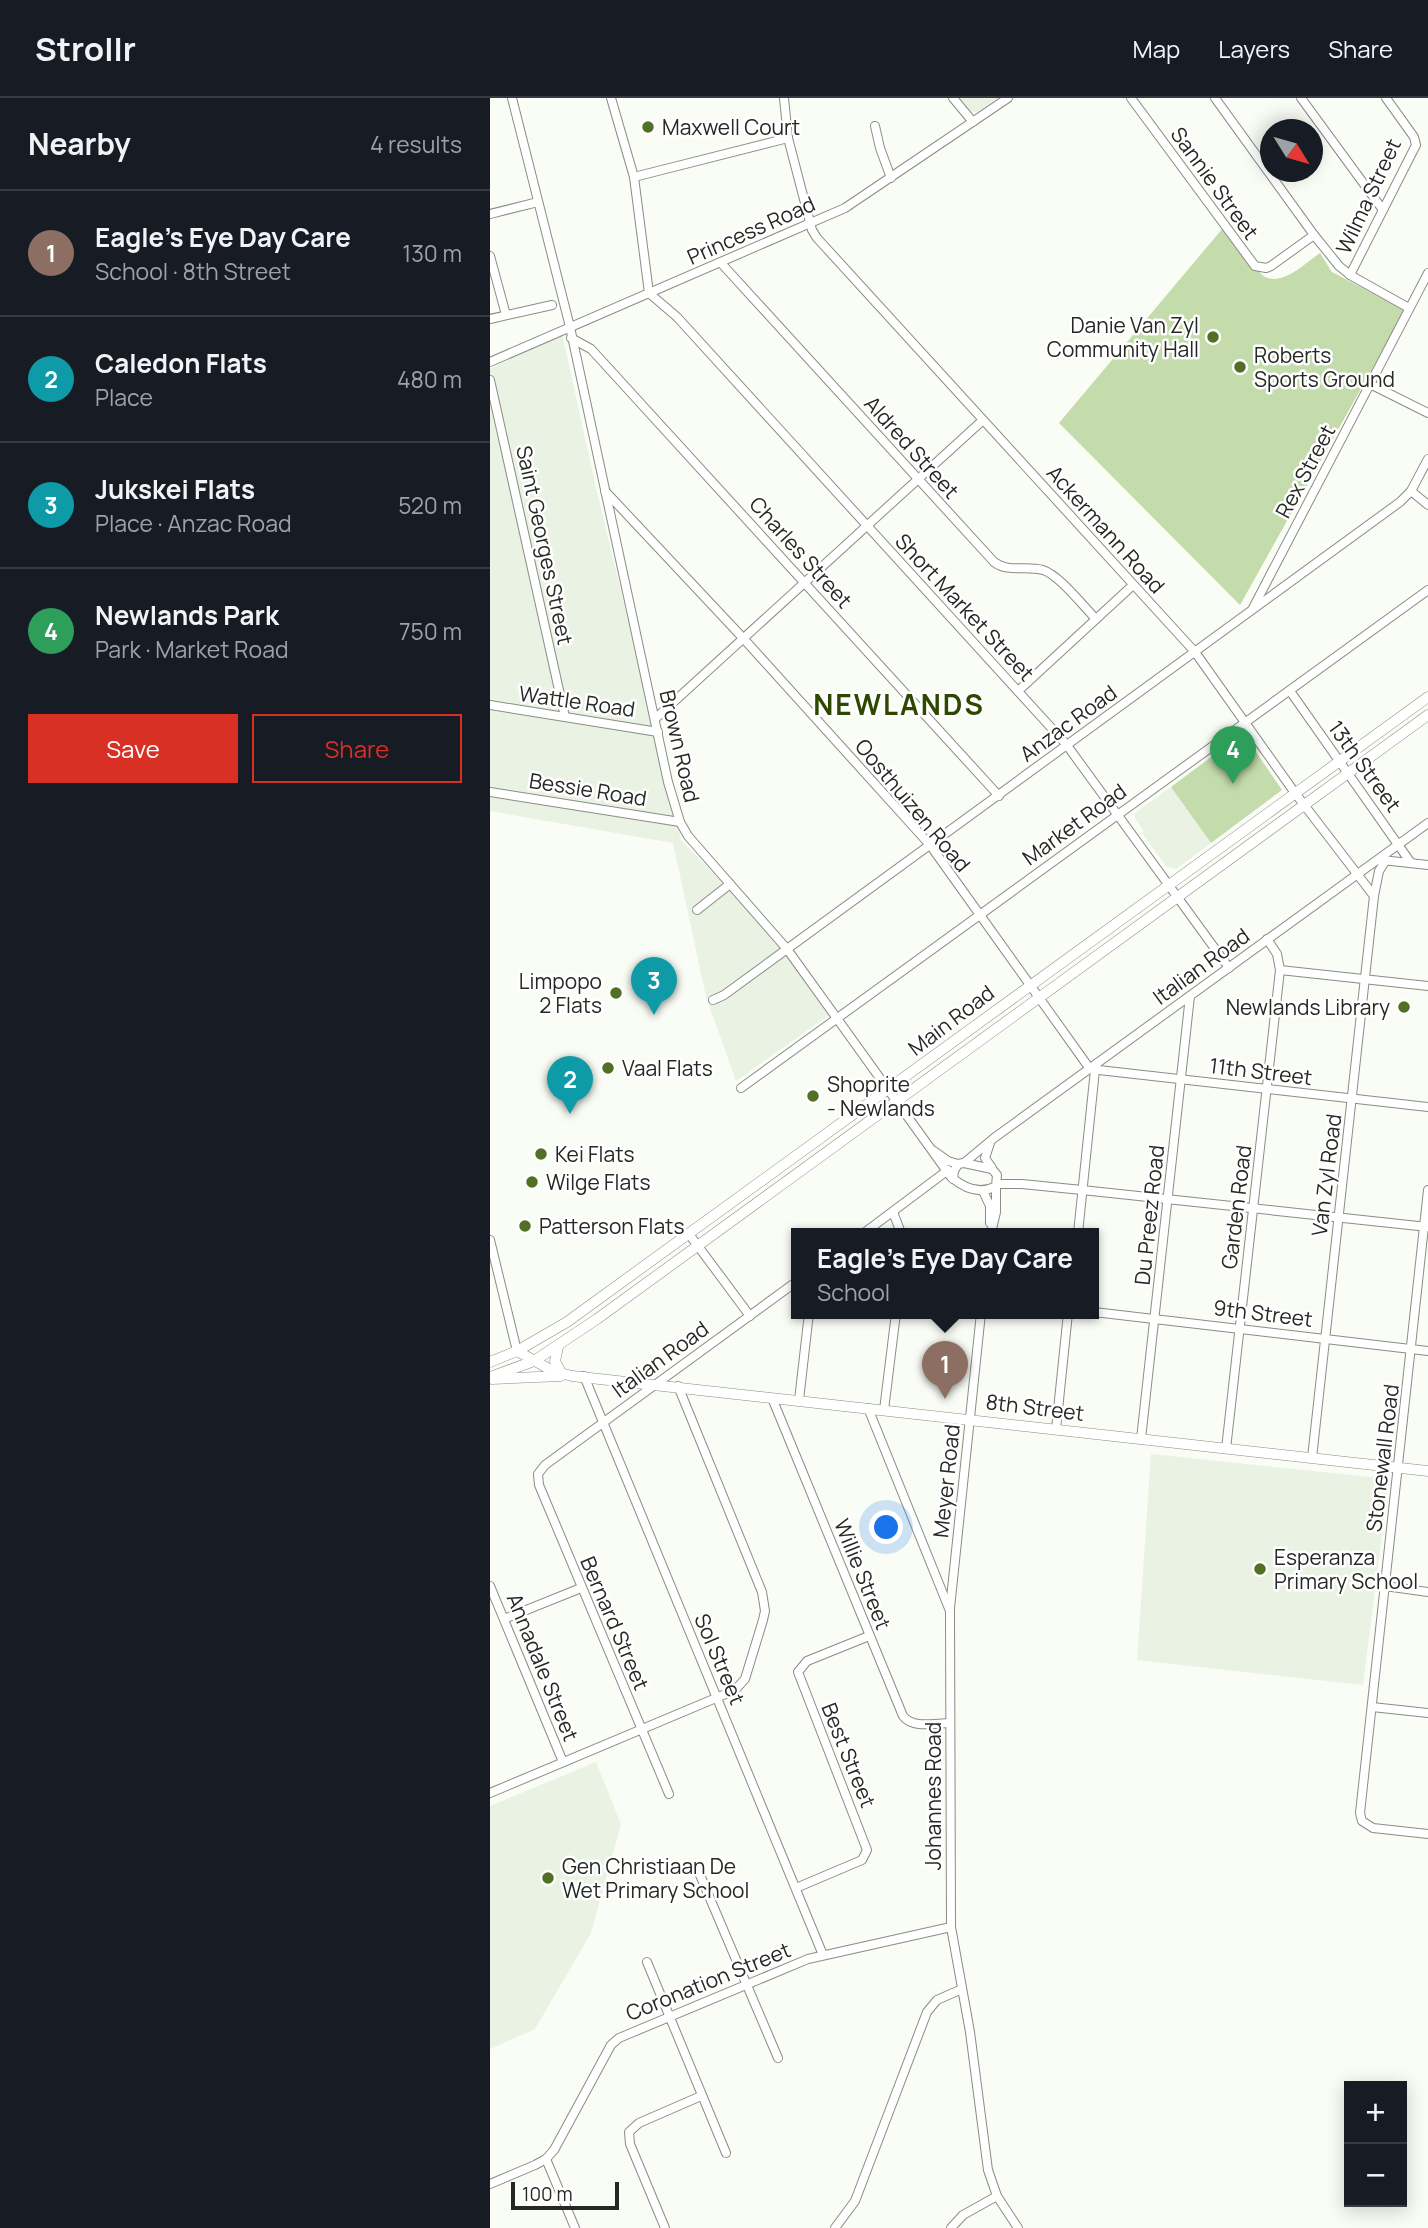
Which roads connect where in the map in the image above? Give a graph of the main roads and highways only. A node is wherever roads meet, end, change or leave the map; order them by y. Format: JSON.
{"nodes":[{"id":1,"x":1428,"y":697,"type":"edge"},
{"id":2,"x":1428,"y":715,"type":"edge"},
{"id":3,"x":558,"y":1347,"type":"junction"},
{"id":4,"x":517,"y":1351,"type":"junction"},
{"id":5,"x":534,"y":1361,"type":"junction"},
{"id":6,"x":490,"y":1362,"type":"edge"},
{"id":7,"x":561,"y":1373,"type":"junction"},
{"id":8,"x":572,"y":1376,"type":"junction"},
{"id":9,"x":490,"y":1378,"type":"edge"},
{"id":10,"x":1428,"y":1471,"type":"edge"}],
"edges":[{"from":1,"to":4,"type":"main road","name":"Main Road"},
{"from":2,"to":3,"type":"main road","name":"Main Road"},
{"from":3,"to":5,"type":"main road","name":"Main Road"},
{"from":3,"to":7,"type":"main road"},
{"from":4,"to":5,"type":"main road","name":"8th Street"},
{"from":4,"to":6,"type":"main road","name":"Main Road"},
{"from":5,"to":7,"type":"main road","name":"8th Street"},
{"from":5,"to":9,"type":"main road","name":"Main Road"},
{"from":7,"to":8,"type":"main road","name":"8th Street"},
{"from":8,"to":9,"type":"main road"},
{"from":8,"to":10,"type":"main road","name":"8th Street"}]}
